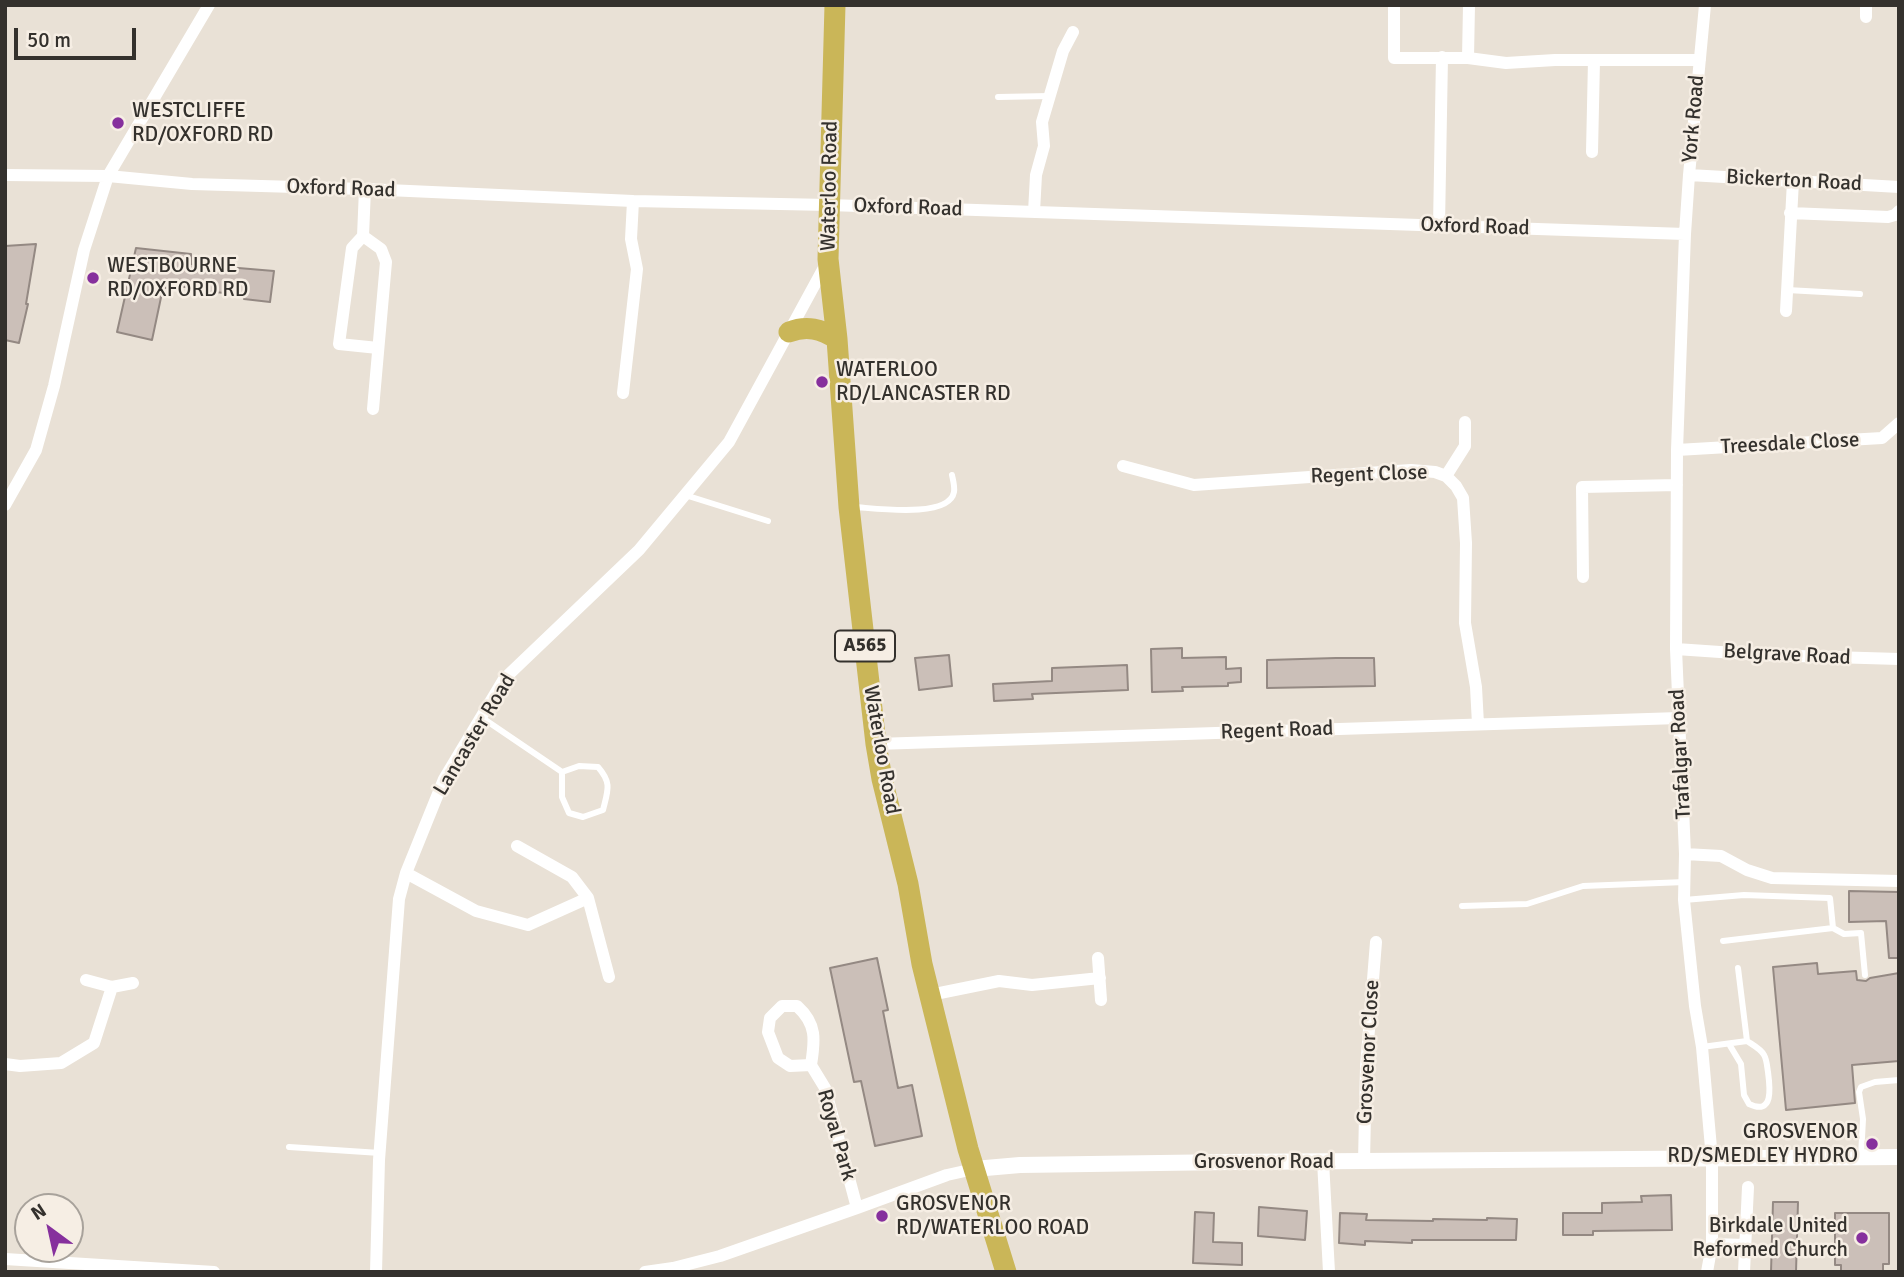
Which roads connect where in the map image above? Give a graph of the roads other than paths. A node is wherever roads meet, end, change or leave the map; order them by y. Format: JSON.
{"nodes":[{"id":1,"x":209,"y":5,"type":"edge"},
{"id":2,"x":835,"y":5,"type":"edge"},
{"id":3,"x":1394,"y":5,"type":"edge"},
{"id":4,"x":1469,"y":5,"type":"edge"},
{"id":5,"x":1705,"y":5,"type":"edge"},
{"id":6,"x":1073,"y":32,"type":"dead end"},
{"id":7,"x":1442,"y":57,"type":"junction"},
{"id":8,"x":1468,"y":58,"type":"junction"},
{"id":9,"x":1594,"y":60,"type":"junction"},
{"id":10,"x":1700,"y":60,"type":"junction"},
{"id":11,"x":1050,"y":96,"type":"junction"},
{"id":12,"x":998,"y":97,"type":"dead end"},
{"id":13,"x":1592,"y":152,"type":"dead end"},
{"id":14,"x":5,"y":175,"type":"edge"},
{"id":15,"x":1689,"y":175,"type":"junction"},
{"id":16,"x":108,"y":176,"type":"junction"},
{"id":17,"x":1793,"y":181,"type":"junction"},
{"id":18,"x":1899,"y":187,"type":"edge"},
{"id":19,"x":365,"y":189,"type":"junction"},
{"id":20,"x":633,"y":201,"type":"junction"},
{"id":21,"x":829,"y":205,"type":"junction"},
{"id":22,"x":1899,"y":211,"type":"edge"},
{"id":23,"x":1034,"y":212,"type":"junction"},
{"id":24,"x":1790,"y":213,"type":"junction"},
{"id":25,"x":1439,"y":226,"type":"junction"},
{"id":26,"x":1685,"y":234,"type":"junction"},
{"id":27,"x":363,"y":236,"type":"junction"},
{"id":28,"x":828,"y":259,"type":"junction"},
{"id":29,"x":1787,"y":290,"type":"junction"},
{"id":30,"x":1860,"y":294,"type":"dead end"},
{"id":31,"x":1786,"y":311,"type":"dead end"},
{"id":32,"x":789,"y":332,"type":"junction"},
{"id":33,"x":837,"y":339,"type":"junction"},
{"id":34,"x":378,"y":348,"type":"junction"},
{"id":35,"x":623,"y":393,"type":"dead end"},
{"id":36,"x":373,"y":408,"type":"dead end"},
{"id":37,"x":1465,"y":422,"type":"dead end"},
{"id":38,"x":1899,"y":423,"type":"edge"},
{"id":39,"x":1676,"y":450,"type":"junction"},
{"id":40,"x":1123,"y":466,"type":"dead end"},
{"id":41,"x":952,"y":475,"type":"dead end"},
{"id":42,"x":1446,"y":476,"type":"junction"},
{"id":43,"x":1676,"y":485,"type":"junction"},
{"id":44,"x":685,"y":495,"type":"junction"},
{"id":45,"x":5,"y":505,"type":"edge"},
{"id":46,"x":849,"y":507,"type":"junction"},
{"id":47,"x":768,"y":521,"type":"dead end"},
{"id":48,"x":1583,"y":577,"type":"dead end"},
{"id":49,"x":1676,"y":649,"type":"junction"},
{"id":50,"x":1899,"y":659,"type":"edge"},
{"id":51,"x":481,"y":717,"type":"junction"},
{"id":52,"x":1679,"y":718,"type":"junction"},
{"id":53,"x":1478,"y":724,"type":"junction"},
{"id":54,"x":876,"y":744,"type":"junction"},
{"id":55,"x":562,"y":772,"type":"junction"},
{"id":56,"x":517,"y":846,"type":"dead end"},
{"id":57,"x":1685,"y":853,"type":"junction"},
{"id":58,"x":406,"y":873,"type":"junction"},
{"id":59,"x":1685,"y":881,"type":"junction"},
{"id":60,"x":1899,"y":881,"type":"edge"},
{"id":61,"x":587,"y":898,"type":"junction"},
{"id":62,"x":1684,"y":900,"type":"junction"},
{"id":63,"x":1462,"y":906,"type":"dead end"},
{"id":64,"x":1833,"y":928,"type":"junction"},
{"id":65,"x":1723,"y":941,"type":"dead end"},
{"id":66,"x":1376,"y":942,"type":"dead end"},
{"id":67,"x":1098,"y":958,"type":"dead end"},
{"id":68,"x":1738,"y":968,"type":"dead end"},
{"id":69,"x":1865,"y":975,"type":"dead end"},
{"id":70,"x":608,"y":976,"type":"dead end"},
{"id":71,"x":1100,"y":978,"type":"junction"},
{"id":72,"x":86,"y":981,"type":"dead end"},
{"id":73,"x":133,"y":983,"type":"dead end"},
{"id":74,"x":112,"y":987,"type":"junction"},
{"id":75,"x":930,"y":995,"type":"junction"},
{"id":76,"x":1101,"y":1000,"type":"dead end"},
{"id":77,"x":1747,"y":1041,"type":"junction"},
{"id":78,"x":1729,"y":1044,"type":"junction"},
{"id":79,"x":1702,"y":1047,"type":"junction"},
{"id":80,"x":5,"y":1064,"type":"edge"},
{"id":81,"x":811,"y":1065,"type":"junction"},
{"id":82,"x":1899,"y":1080,"type":"edge"},
{"id":83,"x":289,"y":1147,"type":"dead end"},
{"id":84,"x":380,"y":1153,"type":"junction"},
{"id":85,"x":1860,"y":1157,"type":"junction"},
{"id":86,"x":1899,"y":1157,"type":"edge"},
{"id":87,"x":1712,"y":1159,"type":"junction"},
{"id":88,"x":1323,"y":1161,"type":"junction"},
{"id":89,"x":1364,"y":1162,"type":"junction"},
{"id":90,"x":974,"y":1169,"type":"junction"},
{"id":91,"x":1748,"y":1187,"type":"dead end"},
{"id":92,"x":856,"y":1208,"type":"junction"},
{"id":93,"x":1712,"y":1244,"type":"junction"},
{"id":94,"x":1746,"y":1245,"type":"junction"},
{"id":95,"x":5,"y":1259,"type":"edge"},
{"id":96,"x":44,"y":1267,"type":"edge"},
{"id":97,"x":214,"y":1272,"type":"edge"},
{"id":98,"x":376,"y":1272,"type":"edge"},
{"id":99,"x":645,"y":1272,"type":"edge"},
{"id":100,"x":1006,"y":1272,"type":"edge"},
{"id":101,"x":1329,"y":1272,"type":"edge"},
{"id":102,"x":1707,"y":1272,"type":"edge"},
{"id":103,"x":1744,"y":1272,"type":"edge"}],
"edges":[{"from":1,"to":16,"type":"street"},
{"from":2,"to":21,"type":"highway","name":"Waterloo Road","number":"A565"},
{"from":3,"to":7,"type":"street"},
{"from":4,"to":8,"type":"street"},
{"from":5,"to":10,"type":"street","name":"York Road"},
{"from":6,"to":11,"type":"street"},
{"from":7,"to":8,"type":"street"},
{"from":7,"to":25,"type":"street"},
{"from":8,"to":9,"type":"street"},
{"from":9,"to":10,"type":"street"},
{"from":9,"to":13,"type":"street"},
{"from":10,"to":15,"type":"street","name":"York Road"},
{"from":11,"to":12,"type":"lane"},
{"from":11,"to":23,"type":"street"},
{"from":14,"to":16,"type":"street","name":"Oxford Road"},
{"from":15,"to":17,"type":"street","name":"Bickerton Road"},
{"from":15,"to":26,"type":"street","name":"York Road"},
{"from":16,"to":19,"type":"street","name":"Oxford Road"},
{"from":16,"to":45,"type":"street"},
{"from":17,"to":18,"type":"street","name":"Bickerton Road"},
{"from":17,"to":24,"type":"street"},
{"from":19,"to":20,"type":"street","name":"Oxford Road"},
{"from":19,"to":27,"type":"street"},
{"from":20,"to":21,"type":"street","name":"Oxford Road"},
{"from":20,"to":35,"type":"street"},
{"from":21,"to":23,"type":"street","name":"Oxford Road"},
{"from":21,"to":28,"type":"highway","name":"Waterloo Road","number":"A565"},
{"from":22,"to":24,"type":"street"},
{"from":23,"to":25,"type":"street","name":"Oxford Road"},
{"from":24,"to":29,"type":"street"},
{"from":25,"to":26,"type":"street","name":"Oxford Road"},
{"from":26,"to":39,"type":"street","name":"Trafalgar Road"},
{"from":27,"to":34,"type":"street"},
{"from":27,"to":34,"type":"street"},
{"from":28,"to":32,"type":"street","name":"Lancaster Road"},
{"from":28,"to":33,"type":"highway","name":"Waterloo Road","number":"A565"},
{"from":29,"to":30,"type":"lane"},
{"from":29,"to":31,"type":"street"},
{"from":32,"to":33,"type":"highway"},
{"from":32,"to":44,"type":"street","name":"Lancaster Road"},
{"from":33,"to":46,"type":"highway","name":"Waterloo Road","number":"A565"},
{"from":34,"to":36,"type":"street"},
{"from":37,"to":42,"type":"street"},
{"from":38,"to":39,"type":"street","name":"Treesdale Close"},
{"from":39,"to":43,"type":"street","name":"Trafalgar Road"},
{"from":40,"to":42,"type":"street","name":"Regent Close"},
{"from":41,"to":46,"type":"lane"},
{"from":42,"to":53,"type":"street","name":"Regent Close"},
{"from":43,"to":48,"type":"street"},
{"from":43,"to":49,"type":"street","name":"Trafalgar Road"},
{"from":44,"to":47,"type":"lane"},
{"from":44,"to":51,"type":"street","name":"Lancaster Road"},
{"from":46,"to":54,"type":"highway","name":"Waterloo Road","number":"A565"},
{"from":49,"to":50,"type":"street","name":"Belgrave Road"},
{"from":49,"to":52,"type":"street","name":"Trafalgar Road"},
{"from":51,"to":55,"type":"lane"},
{"from":51,"to":58,"type":"street","name":"Lancaster Road"},
{"from":52,"to":53,"type":"street","name":"Regent Road"},
{"from":52,"to":57,"type":"street","name":"Trafalgar Road"},
{"from":53,"to":54,"type":"street","name":"Regent Road"},
{"from":54,"to":75,"type":"highway","name":"Waterloo Road","number":"A565"},
{"from":55,"to":55,"type":"lane"},
{"from":56,"to":61,"type":"street"},
{"from":57,"to":59,"type":"street","name":"Trafalgar Road"},
{"from":57,"to":60,"type":"street"},
{"from":58,"to":61,"type":"street"},
{"from":58,"to":84,"type":"street","name":"Lancaster Road"},
{"from":59,"to":62,"type":"street","name":"Trafalgar Road"},
{"from":59,"to":63,"type":"lane"},
{"from":61,"to":70,"type":"street"},
{"from":62,"to":64,"type":"lane"},
{"from":62,"to":79,"type":"street","name":"Trafalgar Road"},
{"from":64,"to":65,"type":"lane"},
{"from":64,"to":69,"type":"lane"},
{"from":66,"to":89,"type":"street","name":"Grosvenor Close"},
{"from":67,"to":71,"type":"street"},
{"from":68,"to":77,"type":"lane"},
{"from":71,"to":75,"type":"street"},
{"from":71,"to":76,"type":"street"},
{"from":72,"to":74,"type":"street"},
{"from":73,"to":74,"type":"street"},
{"from":74,"to":80,"type":"street"},
{"from":75,"to":90,"type":"highway","name":"Waterloo Road","number":"A565"},
{"from":77,"to":78,"type":"lane"},
{"from":77,"to":78,"type":"lane"},
{"from":78,"to":79,"type":"lane"},
{"from":79,"to":87,"type":"street","name":"Trafalgar Road"},
{"from":81,"to":81,"type":"street","name":"Royal Park"},
{"from":81,"to":92,"type":"street","name":"Royal Park"},
{"from":82,"to":85,"type":"lane"},
{"from":83,"to":84,"type":"lane"},
{"from":84,"to":98,"type":"street","name":"Lancaster Road"},
{"from":85,"to":86,"type":"street","name":"Grosvenor Road"},
{"from":85,"to":87,"type":"street","name":"Grosvenor Road"},
{"from":87,"to":89,"type":"street","name":"Grosvenor Road"},
{"from":87,"to":93,"type":"street","name":"Trafalgar Road"},
{"from":88,"to":89,"type":"street","name":"Grosvenor Road"},
{"from":88,"to":90,"type":"street","name":"Grosvenor Road"},
{"from":88,"to":101,"type":"street"},
{"from":90,"to":92,"type":"street","name":"Grosvenor Road"},
{"from":90,"to":100,"type":"highway","name":"Waterloo Road","number":"A565"},
{"from":91,"to":94,"type":"street"},
{"from":92,"to":99,"type":"street","name":"Grosvenor Road"},
{"from":93,"to":94,"type":"street"},
{"from":93,"to":102,"type":"street","name":"Trafalgar Road"},
{"from":94,"to":103,"type":"street"},
{"from":95,"to":96,"type":"street"},
{"from":96,"to":97,"type":"street"}]}
